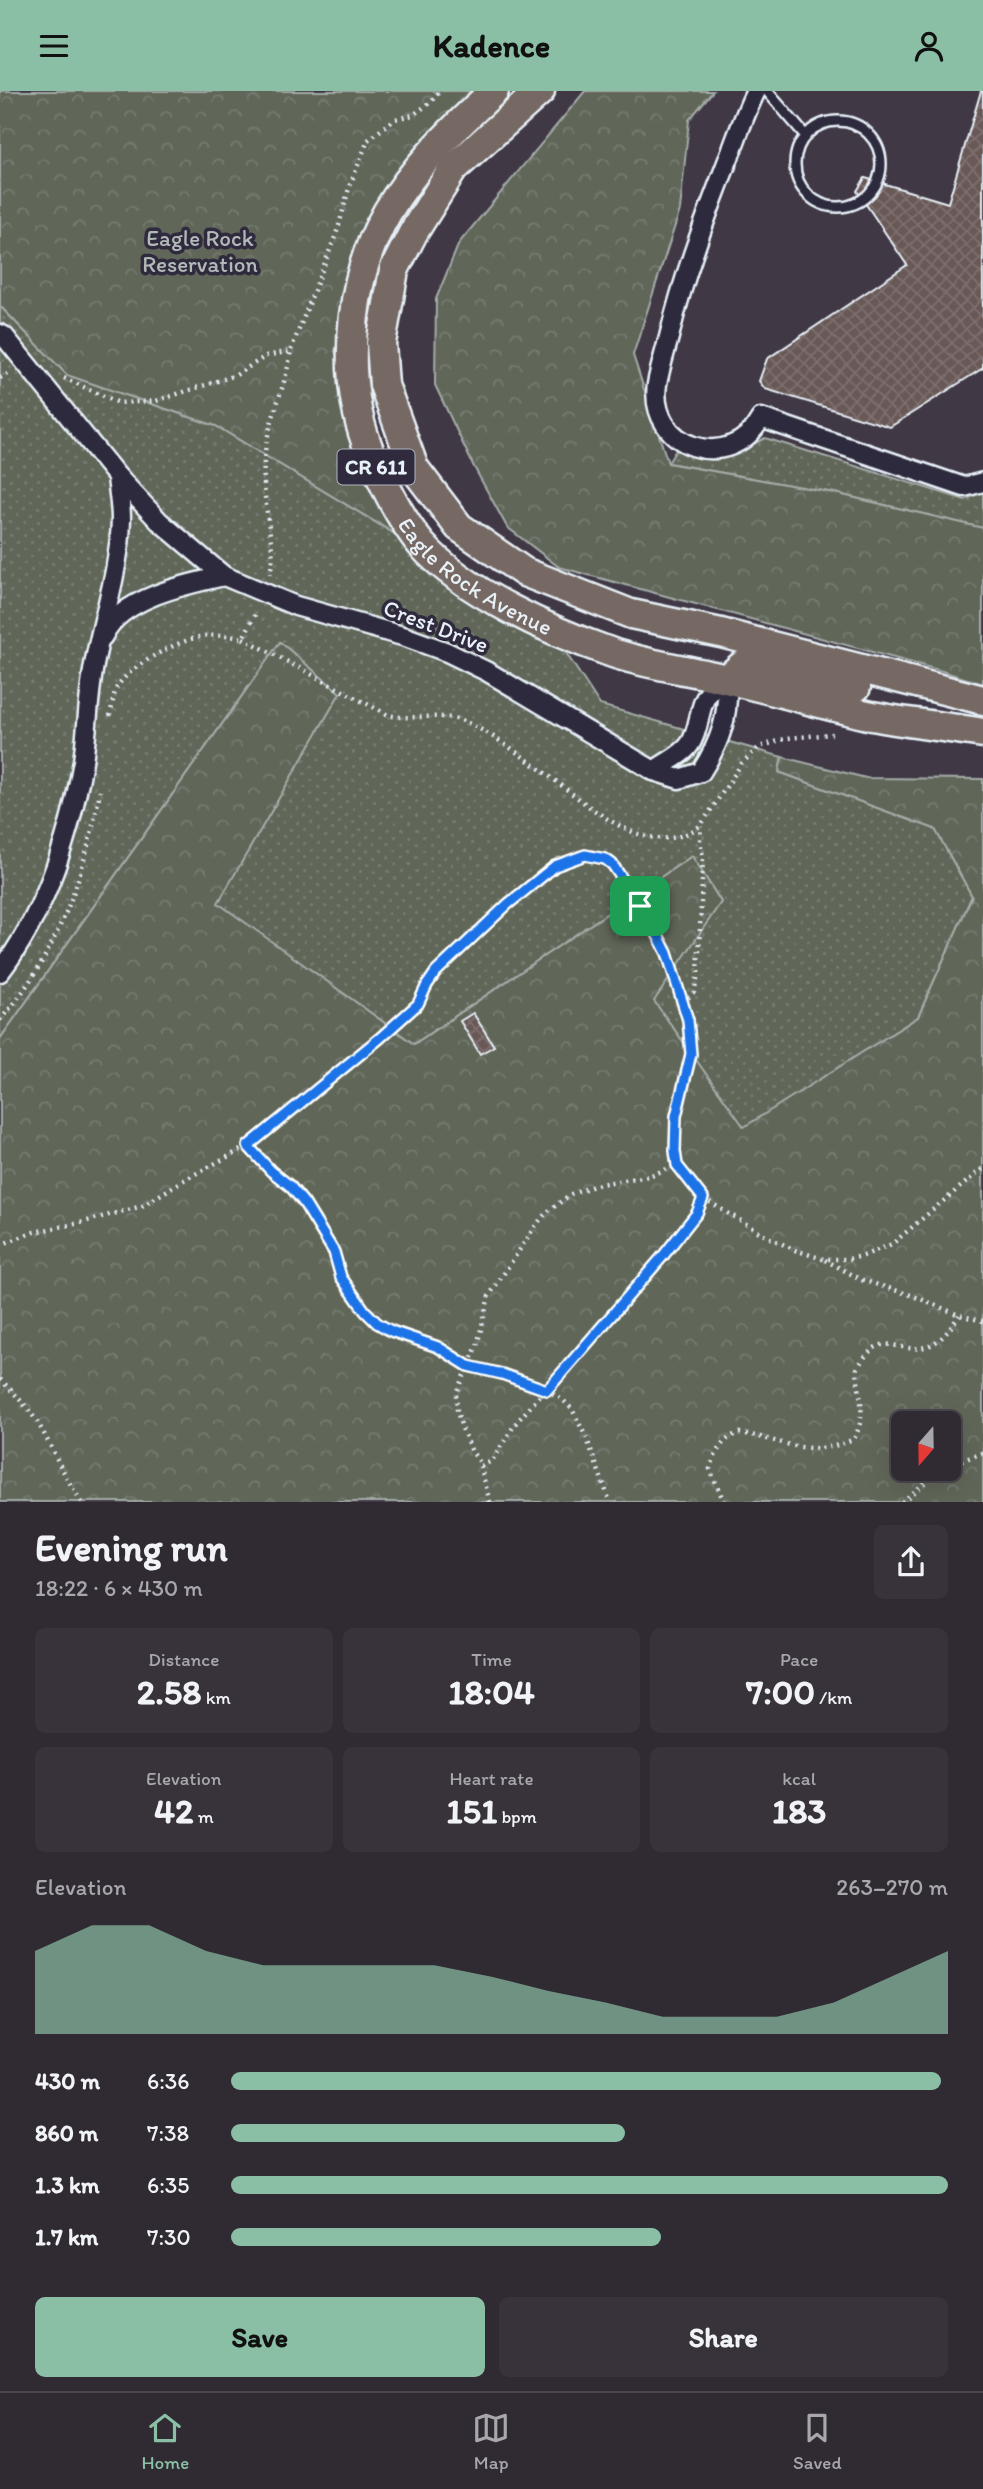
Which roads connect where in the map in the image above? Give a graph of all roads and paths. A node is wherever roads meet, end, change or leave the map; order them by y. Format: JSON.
{"nodes":[{"id":1,"x":440,"y":91,"type":"edge"},
{"id":2,"x":494,"y":91,"type":"edge"},
{"id":3,"x":540,"y":91,"type":"edge"},
{"id":4,"x":756,"y":91,"type":"edge"},
{"id":5,"x":767,"y":91,"type":"edge"},
{"id":6,"x":805,"y":135,"type":"junction"},
{"id":7,"x":0,"y":334,"type":"edge"},
{"id":8,"x":291,"y":351,"type":"dead end"},
{"id":9,"x":117,"y":476,"type":"junction"},
{"id":10,"x":983,"y":482,"type":"edge"},
{"id":11,"x":224,"y":576,"type":"junction"},
{"id":12,"x":721,"y":633,"type":"junction"},
{"id":13,"x":100,"y":643,"type":"junction"},
{"id":14,"x":894,"y":677,"type":"junction"},
{"id":15,"x":727,"y":679,"type":"junction"},
{"id":16,"x":983,"y":700,"type":"edge"},
{"id":17,"x":983,"y":733,"type":"edge"},
{"id":18,"x":654,"y":771,"type":"junction"},
{"id":19,"x":701,"y":825,"type":"dead end"},
{"id":20,"x":0,"y":972,"type":"edge"},
{"id":21,"x":683,"y":1003,"type":"junction"},
{"id":22,"x":248,"y":1146,"type":"junction"},
{"id":23,"x":677,"y":1165,"type":"junction"},
{"id":24,"x":983,"y":1168,"type":"edge"},
{"id":25,"x":703,"y":1198,"type":"junction"},
{"id":26,"x":0,"y":1245,"type":"edge"},
{"id":27,"x":823,"y":1259,"type":"junction"},
{"id":28,"x":959,"y":1315,"type":"junction"},
{"id":29,"x":983,"y":1321,"type":"edge"},
{"id":30,"x":468,"y":1366,"type":"junction"},
{"id":31,"x":0,"y":1379,"type":"edge"},
{"id":32,"x":546,"y":1390,"type":"junction"},
{"id":33,"x":983,"y":1453,"type":"edge"},
{"id":34,"x":961,"y":1461,"type":"edge"},
{"id":35,"x":481,"y":1466,"type":"junction"},
{"id":36,"x":927,"y":1481,"type":"edge"},
{"id":37,"x":82,"y":1502,"type":"edge"},
{"id":38,"x":490,"y":1502,"type":"edge"},
{"id":39,"x":610,"y":1502,"type":"edge"},
{"id":40,"x":724,"y":1502,"type":"edge"},
{"id":41,"x":902,"y":1502,"type":"edge"}],
"edges":[{"from":1,"to":8,"type":"path"},
{"from":2,"to":15,"type":"main road","name":"Eagle Rock Avenue","number":"CR 611"},
{"from":3,"to":12,"type":"main road","name":"Eagle Rock Avenue","number":"CR 611"},
{"from":4,"to":10,"type":"street"},
{"from":5,"to":6,"type":"lane"},
{"from":6,"to":6,"type":"lane"},
{"from":7,"to":9,"type":"street","name":"Crest Drive"},
{"from":9,"to":11,"type":"street","name":"Crest Drive"},
{"from":9,"to":13,"type":"street"},
{"from":11,"to":13,"type":"street"},
{"from":11,"to":18,"type":"street","name":"Crest Drive"},
{"from":12,"to":14,"type":"main road","name":"Eagle Rock Avenue","number":"CR 611"},
{"from":12,"to":15,"type":"main road"},
{"from":13,"to":20,"type":"street"},
{"from":14,"to":15,"type":"main road"},
{"from":14,"to":16,"type":"main road","name":"Eagle Rock Avenue","number":"CR 611"},
{"from":15,"to":17,"type":"main road","name":"Eagle Rock Avenue","number":"CR 611"},
{"from":15,"to":18,"type":"street"},
{"from":15,"to":18,"type":"street","name":"Crest Drive"},
{"from":19,"to":21,"type":"path"},
{"from":21,"to":22,"type":"path"},
{"from":21,"to":23,"type":"path"},
{"from":22,"to":26,"type":"path"},
{"from":22,"to":30,"type":"path"},
{"from":23,"to":25,"type":"path"},
{"from":23,"to":30,"type":"path"},
{"from":24,"to":27,"type":"path"},
{"from":25,"to":27,"type":"path"},
{"from":25,"to":32,"type":"path"},
{"from":27,"to":28,"type":"path"},
{"from":28,"to":29,"type":"path"},
{"from":28,"to":40,"type":"path"},
{"from":30,"to":32,"type":"path"},
{"from":30,"to":35,"type":"path"},
{"from":31,"to":37,"type":"path"},
{"from":32,"to":35,"type":"path"},
{"from":32,"to":39,"type":"path"},
{"from":33,"to":34,"type":"path"},
{"from":35,"to":38,"type":"path"},
{"from":36,"to":41,"type":"path"}]}
